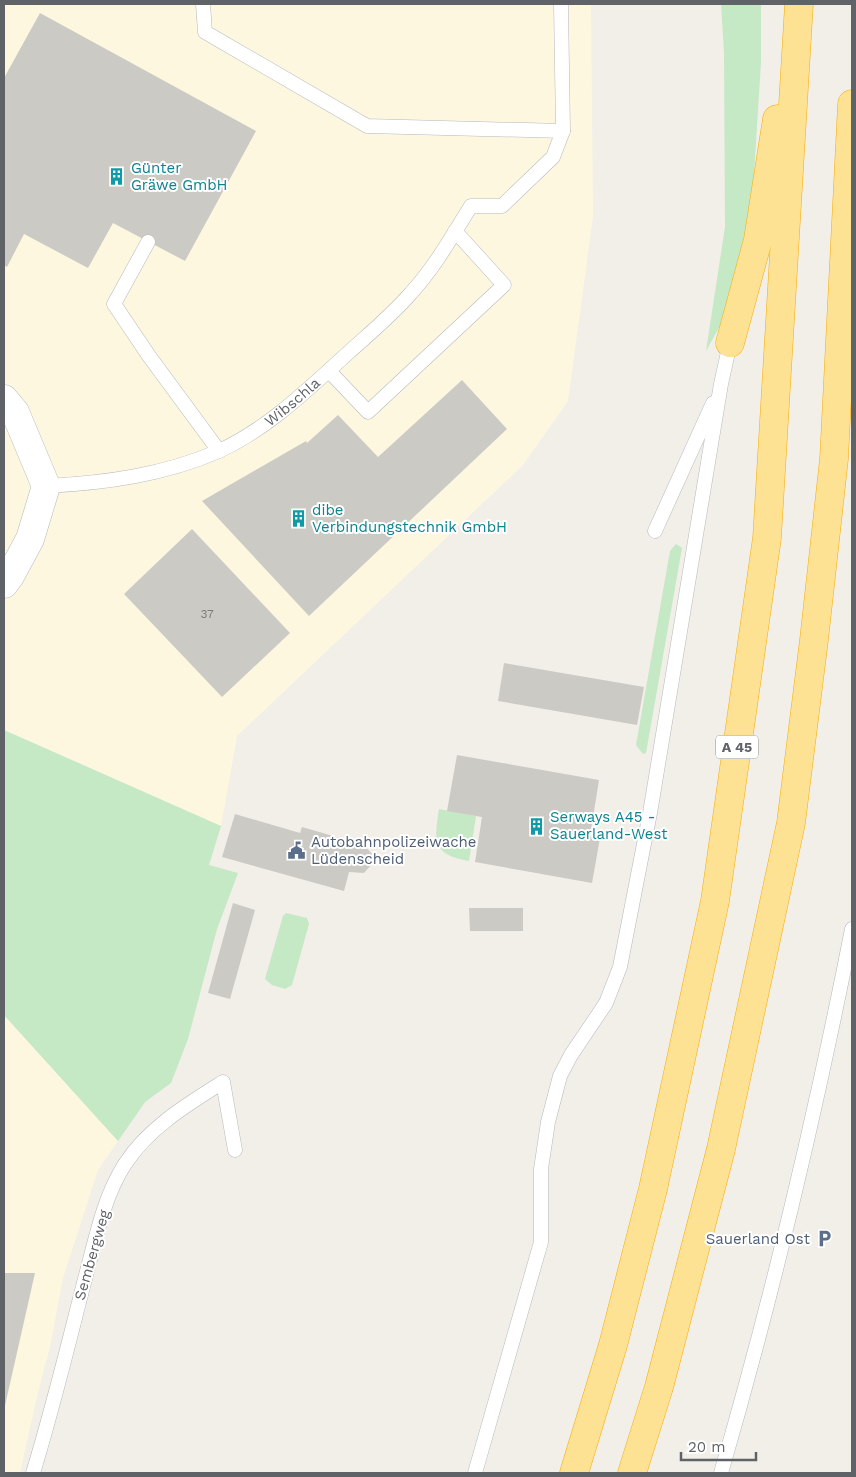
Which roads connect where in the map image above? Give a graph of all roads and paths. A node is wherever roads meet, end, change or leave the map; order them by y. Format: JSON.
{"nodes":[{"id":1,"x":203,"y":4,"type":"edge"},
{"id":2,"x":561,"y":4,"type":"edge"},
{"id":3,"x":794,"y":4,"type":"edge"},
{"id":4,"x":799,"y":4,"type":"edge"},
{"id":5,"x":852,"y":104,"type":"edge"},
{"id":6,"x":563,"y":131,"type":"junction"},
{"id":7,"x":455,"y":231,"type":"junction"},
{"id":8,"x":148,"y":242,"type":"dead end"},
{"id":9,"x":730,"y":343,"type":"joint"},
{"id":10,"x":329,"y":371,"type":"junction"},
{"id":11,"x":721,"y":384,"type":"junction"},
{"id":12,"x":4,"y":399,"type":"edge"},
{"id":13,"x":219,"y":451,"type":"junction"},
{"id":14,"x":46,"y":486,"type":"junction"},
{"id":15,"x":656,"y":531,"type":"dead end"},
{"id":16,"x":4,"y":584,"type":"edge"},
{"id":17,"x":852,"y":929,"type":"edge"},
{"id":18,"x":235,"y":1150,"type":"dead end"},
{"id":19,"x":34,"y":1473,"type":"edge"},
{"id":20,"x":475,"y":1473,"type":"edge"},
{"id":21,"x":574,"y":1473,"type":"edge"},
{"id":22,"x":632,"y":1473,"type":"edge"},
{"id":23,"x":721,"y":1473,"type":"edge"}],
"edges":[{"from":1,"to":6,"type":"lane"},
{"from":2,"to":6,"type":"lane"},
{"from":3,"to":9,"type":"highway"},
{"from":4,"to":21,"type":"highway","number":"A 45"},
{"from":5,"to":22,"type":"highway"},
{"from":6,"to":7,"type":"lane","name":"Wibschla"},
{"from":7,"to":10,"type":"lane","name":"Wibschla"},
{"from":7,"to":10,"type":"lane"},
{"from":8,"to":13,"type":"lane"},
{"from":9,"to":11,"type":"lane"},
{"from":10,"to":13,"type":"lane","name":"Wibschla"},
{"from":11,"to":15,"type":"lane"},
{"from":11,"to":20,"type":"lane"},
{"from":12,"to":14,"type":"street"},
{"from":13,"to":14,"type":"lane","name":"Wibschla"},
{"from":14,"to":16,"type":"street"},
{"from":17,"to":23,"type":"lane"},
{"from":18,"to":19,"type":"lane","name":"Sembergweg"}]}
